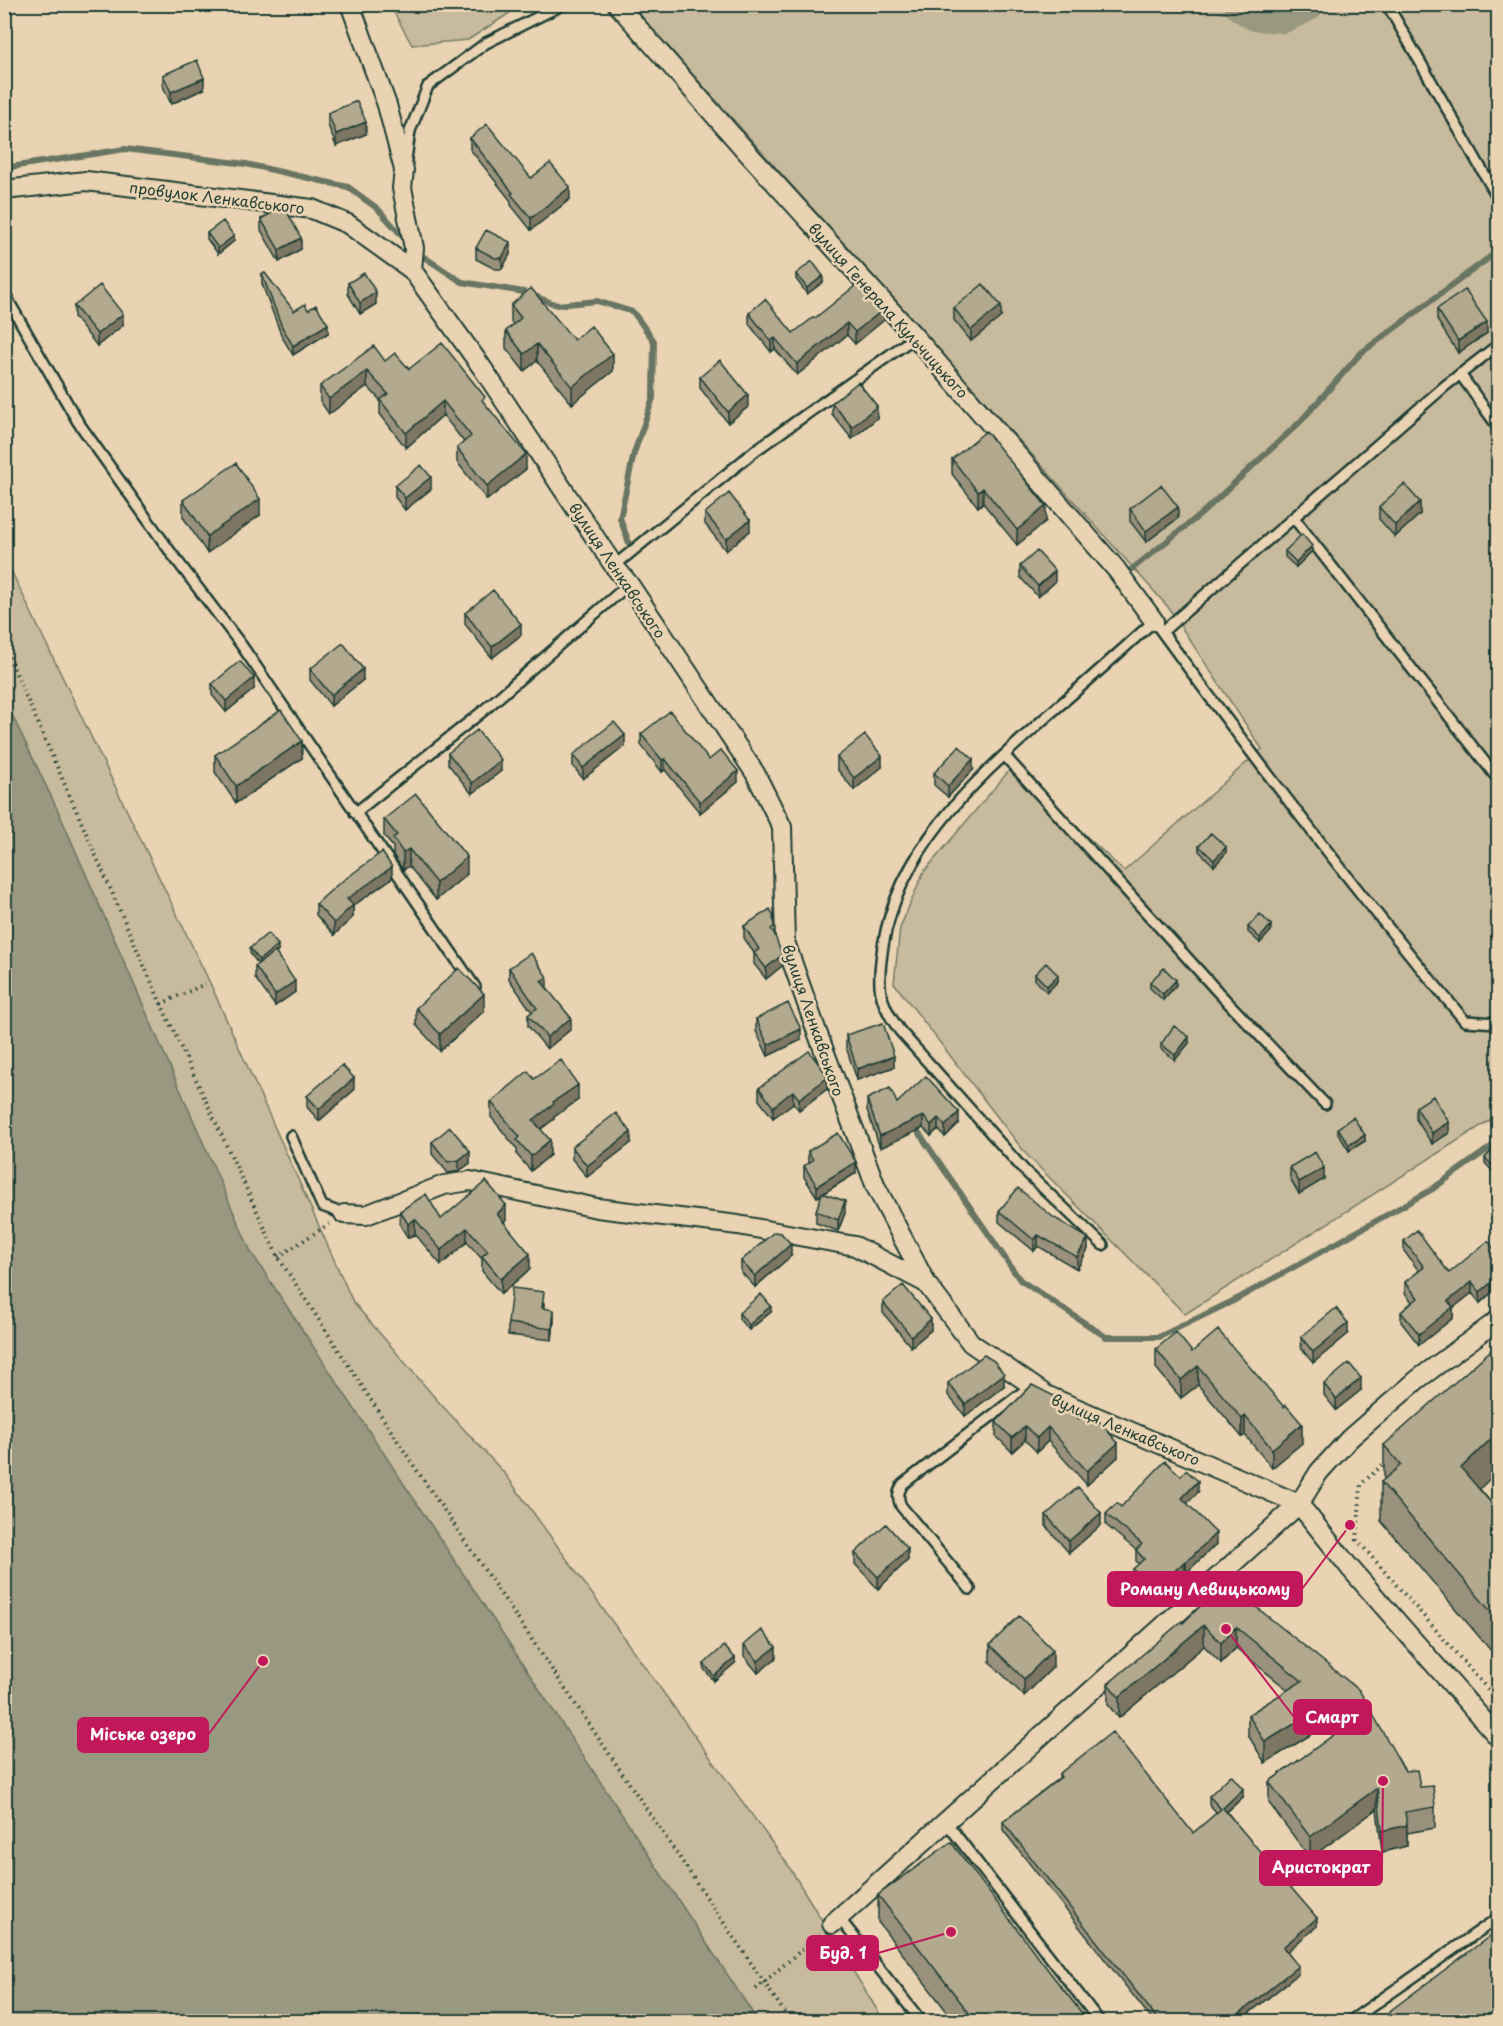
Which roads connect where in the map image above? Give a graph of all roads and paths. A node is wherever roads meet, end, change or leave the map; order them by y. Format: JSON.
{"nodes":[{"id":1,"x":350,"y":4,"type":"edge"},
{"id":2,"x":564,"y":4,"type":"edge"},
{"id":3,"x":617,"y":4,"type":"edge"},
{"id":4,"x":1387,"y":4,"type":"edge"},
{"id":5,"x":404,"y":171,"type":"junction"},
{"id":6,"x":4,"y":190,"type":"edge"},
{"id":7,"x":1498,"y":198,"type":"edge"},
{"id":8,"x":412,"y":270,"type":"junction"},
{"id":9,"x":4,"y":292,"type":"edge"},
{"id":10,"x":915,"y":337,"type":"junction"},
{"id":11,"x":1498,"y":345,"type":"edge"},
{"id":12,"x":1460,"y":374,"type":"junction"},
{"id":13,"x":1498,"y":427,"type":"edge"},
{"id":14,"x":1294,"y":518,"type":"junction"},
{"id":15,"x":614,"y":566,"type":"junction"},
{"id":16,"x":628,"y":584,"type":"junction"},
{"id":17,"x":1158,"y":627,"type":"junction"},
{"id":18,"x":4,"y":646,"type":"edge"},
{"id":19,"x":1004,"y":755,"type":"junction"},
{"id":20,"x":1498,"y":779,"type":"edge"},
{"id":21,"x":355,"y":813,"type":"junction"},
{"id":22,"x":205,"y":984,"type":"dead end"},
{"id":23,"x":481,"y":996,"type":"edge"},
{"id":24,"x":161,"y":1004,"type":"junction"},
{"id":25,"x":1498,"y":1023,"type":"edge"},
{"id":26,"x":1325,"y":1104,"type":"dead end"},
{"id":27,"x":291,"y":1136,"type":"dead end"},
{"id":28,"x":344,"y":1214,"type":"junction"},
{"id":29,"x":1103,"y":1245,"type":"dead end"},
{"id":30,"x":278,"y":1257,"type":"junction"},
{"id":31,"x":926,"y":1283,"type":"junction"},
{"id":32,"x":1498,"y":1320,"type":"edge"},
{"id":33,"x":1032,"y":1385,"type":"junction"},
{"id":34,"x":1396,"y":1454,"type":"edge"},
{"id":35,"x":1299,"y":1504,"type":"junction"},
{"id":36,"x":970,"y":1589,"type":"dead end"},
{"id":37,"x":1498,"y":1701,"type":"edge"},
{"id":38,"x":1498,"y":1737,"type":"edge"},
{"id":39,"x":946,"y":1822,"type":"junction"},
{"id":40,"x":1498,"y":1918,"type":"edge"},
{"id":41,"x":836,"y":1921,"type":"junction"},
{"id":42,"x":765,"y":1982,"type":"junction"},
{"id":43,"x":756,"y":1989,"type":"dead end"},
{"id":44,"x":791,"y":2022,"type":"edge"},
{"id":45,"x":922,"y":2022,"type":"edge"},
{"id":46,"x":1100,"y":2022,"type":"edge"},
{"id":47,"x":1349,"y":2022,"type":"edge"}],
"edges":[{"from":1,"to":5,"type":"street"},
{"from":2,"to":5,"type":"lane"},
{"from":3,"to":10,"type":"street","name":"вулиця Генерала Кульчицького"},
{"from":4,"to":7,"type":"lane"},
{"from":5,"to":8,"type":"street"},
{"from":6,"to":8,"type":"street","name":"провулок Ленкавського"},
{"from":8,"to":15,"type":"street","name":"вулиця Ленкавського"},
{"from":9,"to":21,"type":"lane"},
{"from":10,"to":15,"type":"lane"},
{"from":10,"to":17,"type":"street","name":"вулиця Генерала Кульчицького"},
{"from":11,"to":12,"type":"lane"},
{"from":12,"to":13,"type":"lane"},
{"from":12,"to":14,"type":"lane"},
{"from":14,"to":17,"type":"lane"},
{"from":14,"to":20,"type":"lane"},
{"from":15,"to":16,"type":"street","name":"вулиця Ленкавського"},
{"from":16,"to":21,"type":"lane"},
{"from":16,"to":31,"type":"street","name":"вулиця Ленкавського"},
{"from":17,"to":19,"type":"lane"},
{"from":17,"to":25,"type":"lane"},
{"from":18,"to":24,"type":"path"},
{"from":19,"to":26,"type":"lane"},
{"from":19,"to":29,"type":"lane"},
{"from":21,"to":23,"type":"lane"},
{"from":22,"to":24,"type":"path"},
{"from":24,"to":30,"type":"path"},
{"from":27,"to":28,"type":"lane"},
{"from":28,"to":30,"type":"path"},
{"from":28,"to":31,"type":"street"},
{"from":30,"to":42,"type":"path"},
{"from":31,"to":33,"type":"street","name":"вулиця Ленкавського"},
{"from":32,"to":35,"type":"street"},
{"from":33,"to":35,"type":"street","name":"вулиця Ленкавського"},
{"from":33,"to":36,"type":"lane"},
{"from":34,"to":37,"type":"path"},
{"from":35,"to":38,"type":"street","name":"вулиця Ленкавського"},
{"from":35,"to":39,"type":"street"},
{"from":39,"to":41,"type":"street"},
{"from":39,"to":46,"type":"lane"},
{"from":40,"to":47,"type":"lane"},
{"from":41,"to":42,"type":"path"},
{"from":41,"to":45,"type":"lane"},
{"from":42,"to":43,"type":"path"},
{"from":42,"to":44,"type":"path"}]}
